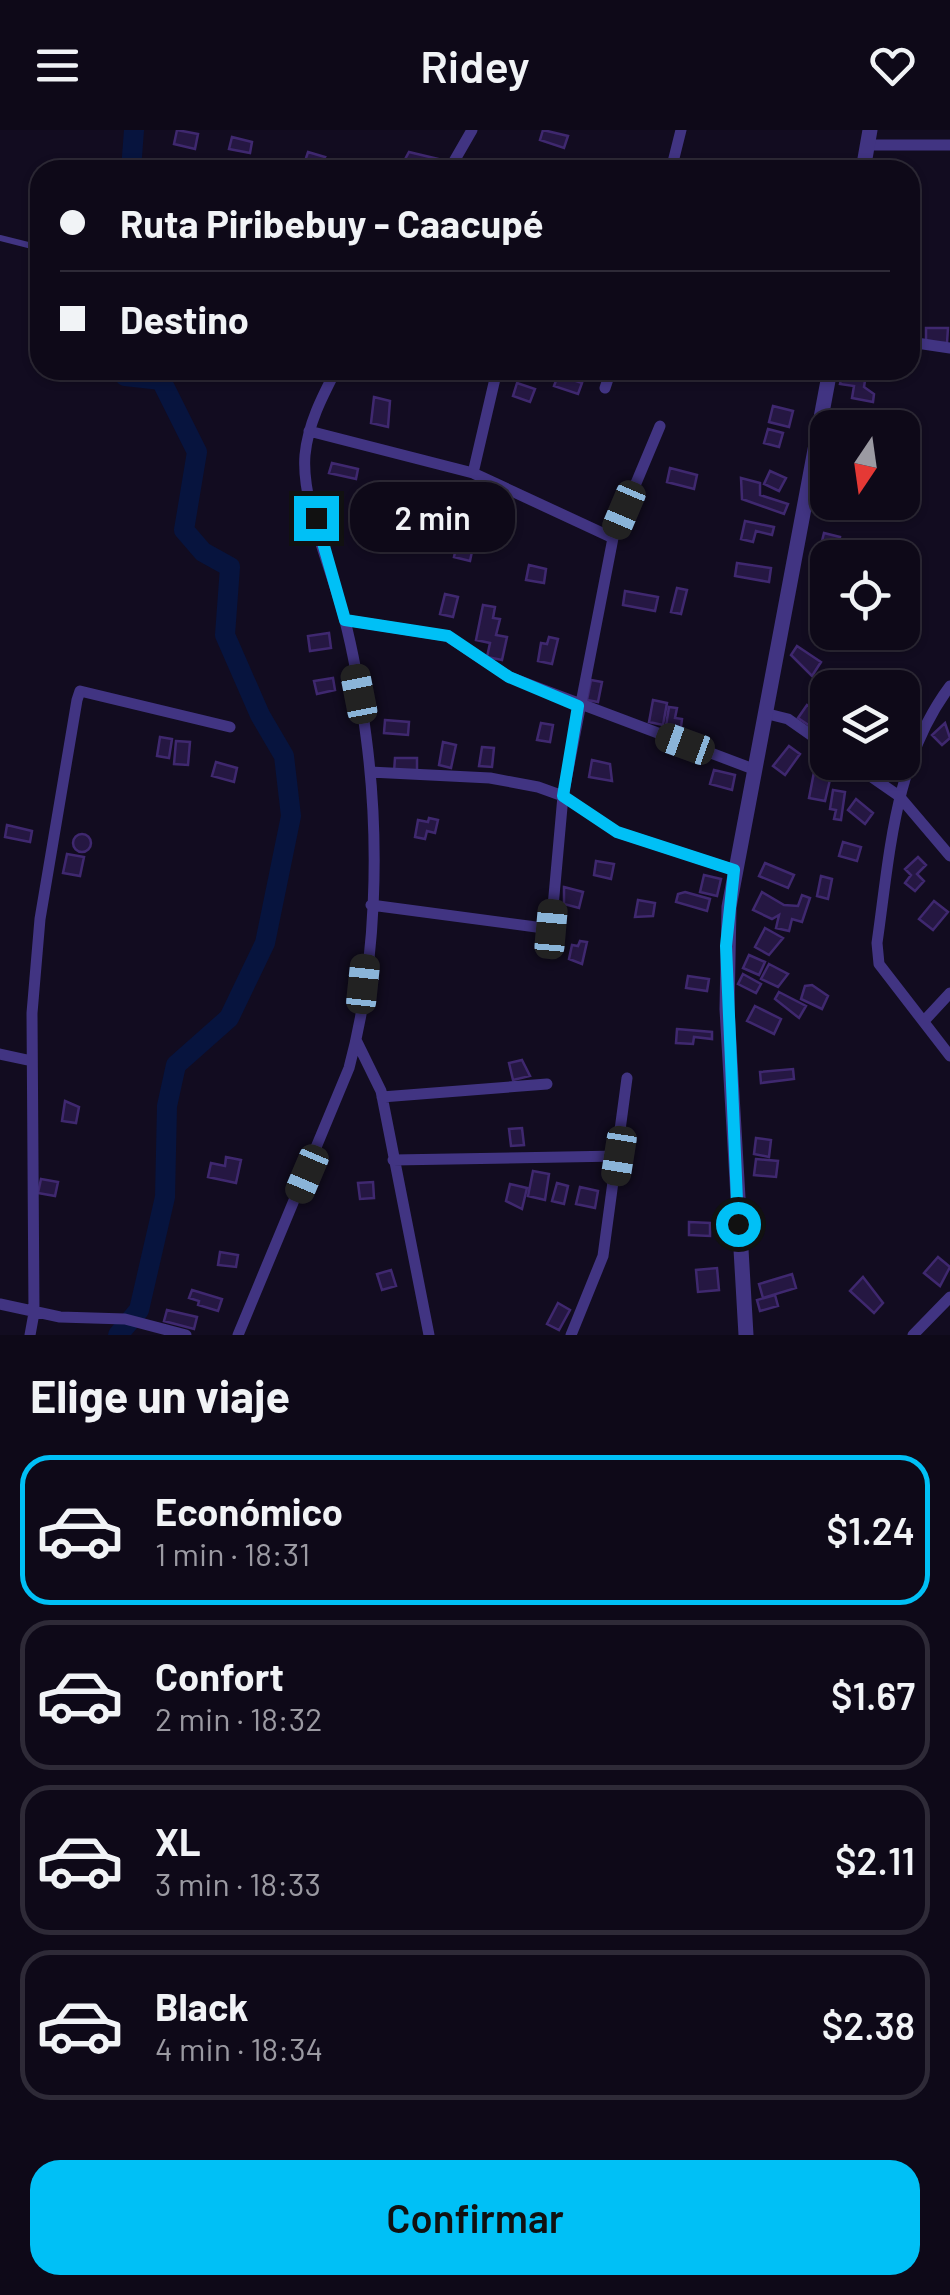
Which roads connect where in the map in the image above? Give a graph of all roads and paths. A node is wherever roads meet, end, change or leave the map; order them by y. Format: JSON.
{"nodes":[{"id":1,"x":472,"y":130,"type":"edge"},
{"id":2,"x":681,"y":130,"type":"edge"},
{"id":3,"x":869,"y":138,"type":"edge"},
{"id":4,"x":950,"y":145,"type":"edge"},
{"id":5,"x":455,"y":160,"type":"edge"},
{"id":6,"x":674,"y":160,"type":"edge"},
{"id":7,"x":0,"y":238,"type":"edge"},
{"id":8,"x":30,"y":246,"type":"edge"},
{"id":9,"x":920,"y":344,"type":"edge"},
{"id":10,"x":950,"y":348,"type":"edge"},
{"id":11,"x":332,"y":380,"type":"edge"},
{"id":12,"x":495,"y":380,"type":"edge"},
{"id":13,"x":608,"y":380,"type":"edge"},
{"id":14,"x":828,"y":380,"type":"edge"},
{"id":15,"x":605,"y":388,"type":"dead end"},
{"id":16,"x":660,"y":426,"type":"dead end"},
{"id":17,"x":309,"y":431,"type":"junction"},
{"id":18,"x":473,"y":473,"type":"junction"},
{"id":19,"x":613,"y":538,"type":"junction"},
{"id":20,"x":345,"y":620,"type":"junction"},
{"id":21,"x":950,"y":686,"type":"edge"},
{"id":22,"x":578,"y":706,"type":"junction"},
{"id":23,"x":768,"y":714,"type":"junction"},
{"id":24,"x":230,"y":728,"type":"dead end"},
{"id":25,"x":810,"y":734,"type":"edge"},
{"id":26,"x":756,"y":770,"type":"junction"},
{"id":27,"x":370,"y":772,"type":"junction"},
{"id":28,"x":875,"y":780,"type":"edge"},
{"id":29,"x":563,"y":796,"type":"junction"},
{"id":30,"x":898,"y":796,"type":"junction"},
{"id":31,"x":950,"y":856,"type":"edge"},
{"id":32,"x":734,"y":870,"type":"junction"},
{"id":33,"x":371,"y":906,"type":"junction"},
{"id":34,"x":950,"y":993,"type":"edge"},
{"id":35,"x":924,"y":1021,"type":"junction"},
{"id":36,"x":356,"y":1040,"type":"junction"},
{"id":37,"x":0,"y":1054,"type":"edge"},
{"id":38,"x":950,"y":1056,"type":"edge"},
{"id":39,"x":32,"y":1060,"type":"junction"},
{"id":40,"x":626,"y":1078,"type":"dead end"},
{"id":41,"x":546,"y":1084,"type":"dead end"},
{"id":42,"x":382,"y":1097,"type":"junction"},
{"id":43,"x":619,"y":1156,"type":"junction"},
{"id":44,"x":393,"y":1160,"type":"junction"},
{"id":45,"x":950,"y":1297,"type":"edge"},
{"id":46,"x":0,"y":1304,"type":"edge"},
{"id":47,"x":34,"y":1314,"type":"junction"},
{"id":48,"x":30,"y":1335,"type":"edge"},
{"id":49,"x":186,"y":1335,"type":"edge"},
{"id":50,"x":238,"y":1335,"type":"edge"},
{"id":51,"x":429,"y":1335,"type":"edge"},
{"id":52,"x":571,"y":1335,"type":"edge"},
{"id":53,"x":746,"y":1335,"type":"edge"},
{"id":54,"x":913,"y":1335,"type":"edge"}],
"edges":[{"from":1,"to":5,"type":"street"},
{"from":2,"to":6,"type":"street"},
{"from":3,"to":4,"type":"street"},
{"from":7,"to":8,"type":"lane"},
{"from":9,"to":10,"type":"street"},
{"from":11,"to":17,"type":"street"},
{"from":12,"to":18,"type":"street"},
{"from":13,"to":15,"type":"street"},
{"from":14,"to":23,"type":"street"},
{"from":16,"to":19,"type":"street"},
{"from":17,"to":18,"type":"street"},
{"from":17,"to":20,"type":"street"},
{"from":18,"to":19,"type":"street"},
{"from":19,"to":22,"type":"street"},
{"from":20,"to":22,"type":"street"},
{"from":20,"to":27,"type":"street"},
{"from":21,"to":30,"type":"street"},
{"from":22,"to":26,"type":"street"},
{"from":22,"to":29,"type":"street"},
{"from":23,"to":25,"type":"street"},
{"from":23,"to":26,"type":"street"},
{"from":24,"to":39,"type":"street"},
{"from":26,"to":32,"type":"street"},
{"from":27,"to":29,"type":"street"},
{"from":27,"to":33,"type":"street"},
{"from":28,"to":30,"type":"street"},
{"from":29,"to":32,"type":"street"},
{"from":29,"to":33,"type":"street"},
{"from":30,"to":31,"type":"street"},
{"from":30,"to":35,"type":"street"},
{"from":32,"to":53,"type":"street"},
{"from":33,"to":36,"type":"street"},
{"from":34,"to":35,"type":"street"},
{"from":35,"to":38,"type":"street"},
{"from":36,"to":42,"type":"street"},
{"from":36,"to":50,"type":"street"},
{"from":37,"to":39,"type":"street"},
{"from":39,"to":47,"type":"street"},
{"from":40,"to":43,"type":"street"},
{"from":41,"to":42,"type":"street"},
{"from":42,"to":44,"type":"street"},
{"from":43,"to":44,"type":"street"},
{"from":43,"to":52,"type":"street"},
{"from":44,"to":51,"type":"street"},
{"from":45,"to":54,"type":"street"},
{"from":46,"to":47,"type":"street"},
{"from":47,"to":48,"type":"street"},
{"from":47,"to":49,"type":"street"}]}
